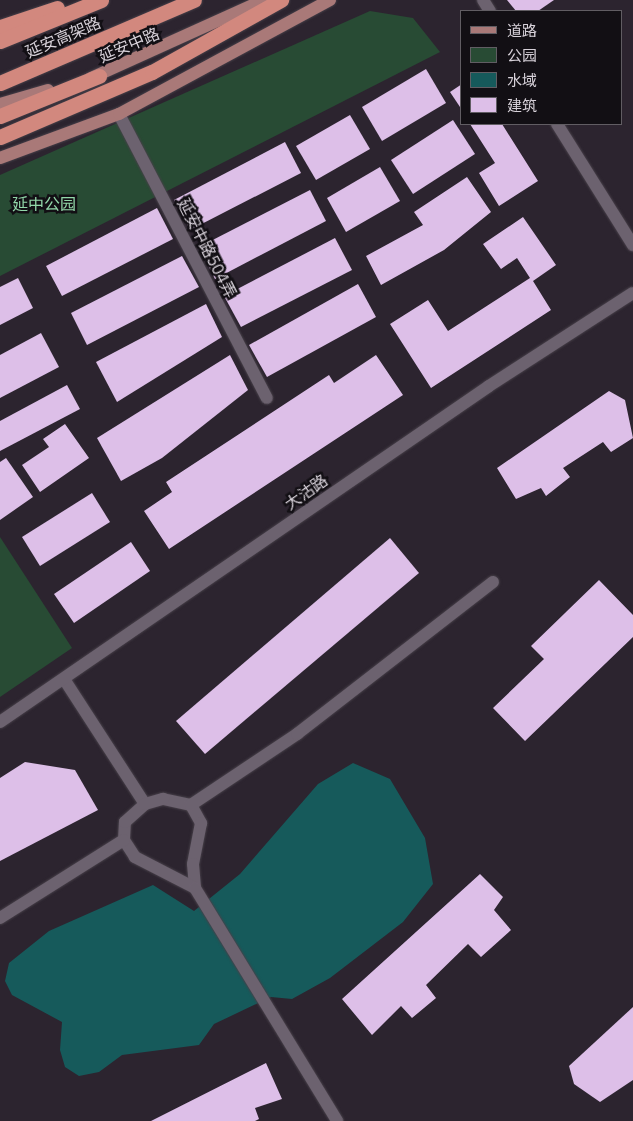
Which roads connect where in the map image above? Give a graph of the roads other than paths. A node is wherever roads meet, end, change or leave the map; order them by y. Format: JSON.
{"nodes":[{"id":1,"x":82,"y":0,"type":"edge"},
{"id":2,"x":101,"y":0,"type":"edge"},
{"id":3,"x":107,"y":0,"type":"edge"},
{"id":4,"x":194,"y":0,"type":"edge"},
{"id":5,"x":264,"y":0,"type":"edge"},
{"id":6,"x":281,"y":0,"type":"edge"},
{"id":7,"x":330,"y":0,"type":"edge"},
{"id":8,"x":0,"y":27,"type":"edge"},
{"id":9,"x":0,"y":41,"type":"edge"},
{"id":10,"x":0,"y":45,"type":"edge"},
{"id":11,"x":99,"y":76,"type":"junction"},
{"id":12,"x":0,"y":83,"type":"edge"},
{"id":13,"x":0,"y":104,"type":"edge"},
{"id":14,"x":119,"y":114,"type":"junction"},
{"id":15,"x":0,"y":116,"type":"edge"},
{"id":16,"x":559,"y":125,"type":"edge"},
{"id":17,"x":0,"y":137,"type":"edge"},
{"id":18,"x":0,"y":158,"type":"edge"},
{"id":19,"x":633,"y":245,"type":"edge"},
{"id":20,"x":633,"y":293,"type":"edge"},
{"id":21,"x":267,"y":398,"type":"dead end"},
{"id":22,"x":493,"y":582,"type":"dead end"},
{"id":23,"x":64,"y":679,"type":"junction"},
{"id":24,"x":0,"y":722,"type":"edge"},
{"id":25,"x":145,"y":804,"type":"junction"},
{"id":26,"x":191,"y":805,"type":"junction"},
{"id":27,"x":124,"y":840,"type":"junction"},
{"id":28,"x":197,"y":891,"type":"junction"},
{"id":29,"x":0,"y":918,"type":"edge"},
{"id":30,"x":336,"y":1121,"type":"edge"}],
"edges":[{"from":1,"to":8,"type":"highway"},
{"from":2,"to":9,"type":"highway","name":"延安高架路"},
{"from":3,"to":10,"type":"main road"},
{"from":4,"to":12,"type":"highway","name":"延安高架路"},
{"from":5,"to":11,"type":"main road","name":"延安中路"},
{"from":6,"to":17,"type":"highway"},
{"from":7,"to":14,"type":"main road"},
{"from":11,"to":13,"type":"main road","name":"延安中路"},
{"from":11,"to":15,"type":"highway"},
{"from":14,"to":18,"type":"main road"},
{"from":14,"to":21,"type":"street","name":"延安中路504弄"},
{"from":16,"to":19,"type":"street"},
{"from":20,"to":23,"type":"street","name":"大沽路"},
{"from":22,"to":26,"type":"street"},
{"from":23,"to":24,"type":"street","name":"大沽路"},
{"from":23,"to":25,"type":"street"},
{"from":25,"to":26,"type":"street"},
{"from":25,"to":27,"type":"street"},
{"from":26,"to":28,"type":"street"},
{"from":27,"to":28,"type":"street"},
{"from":27,"to":29,"type":"street"},
{"from":28,"to":30,"type":"street"}]}
